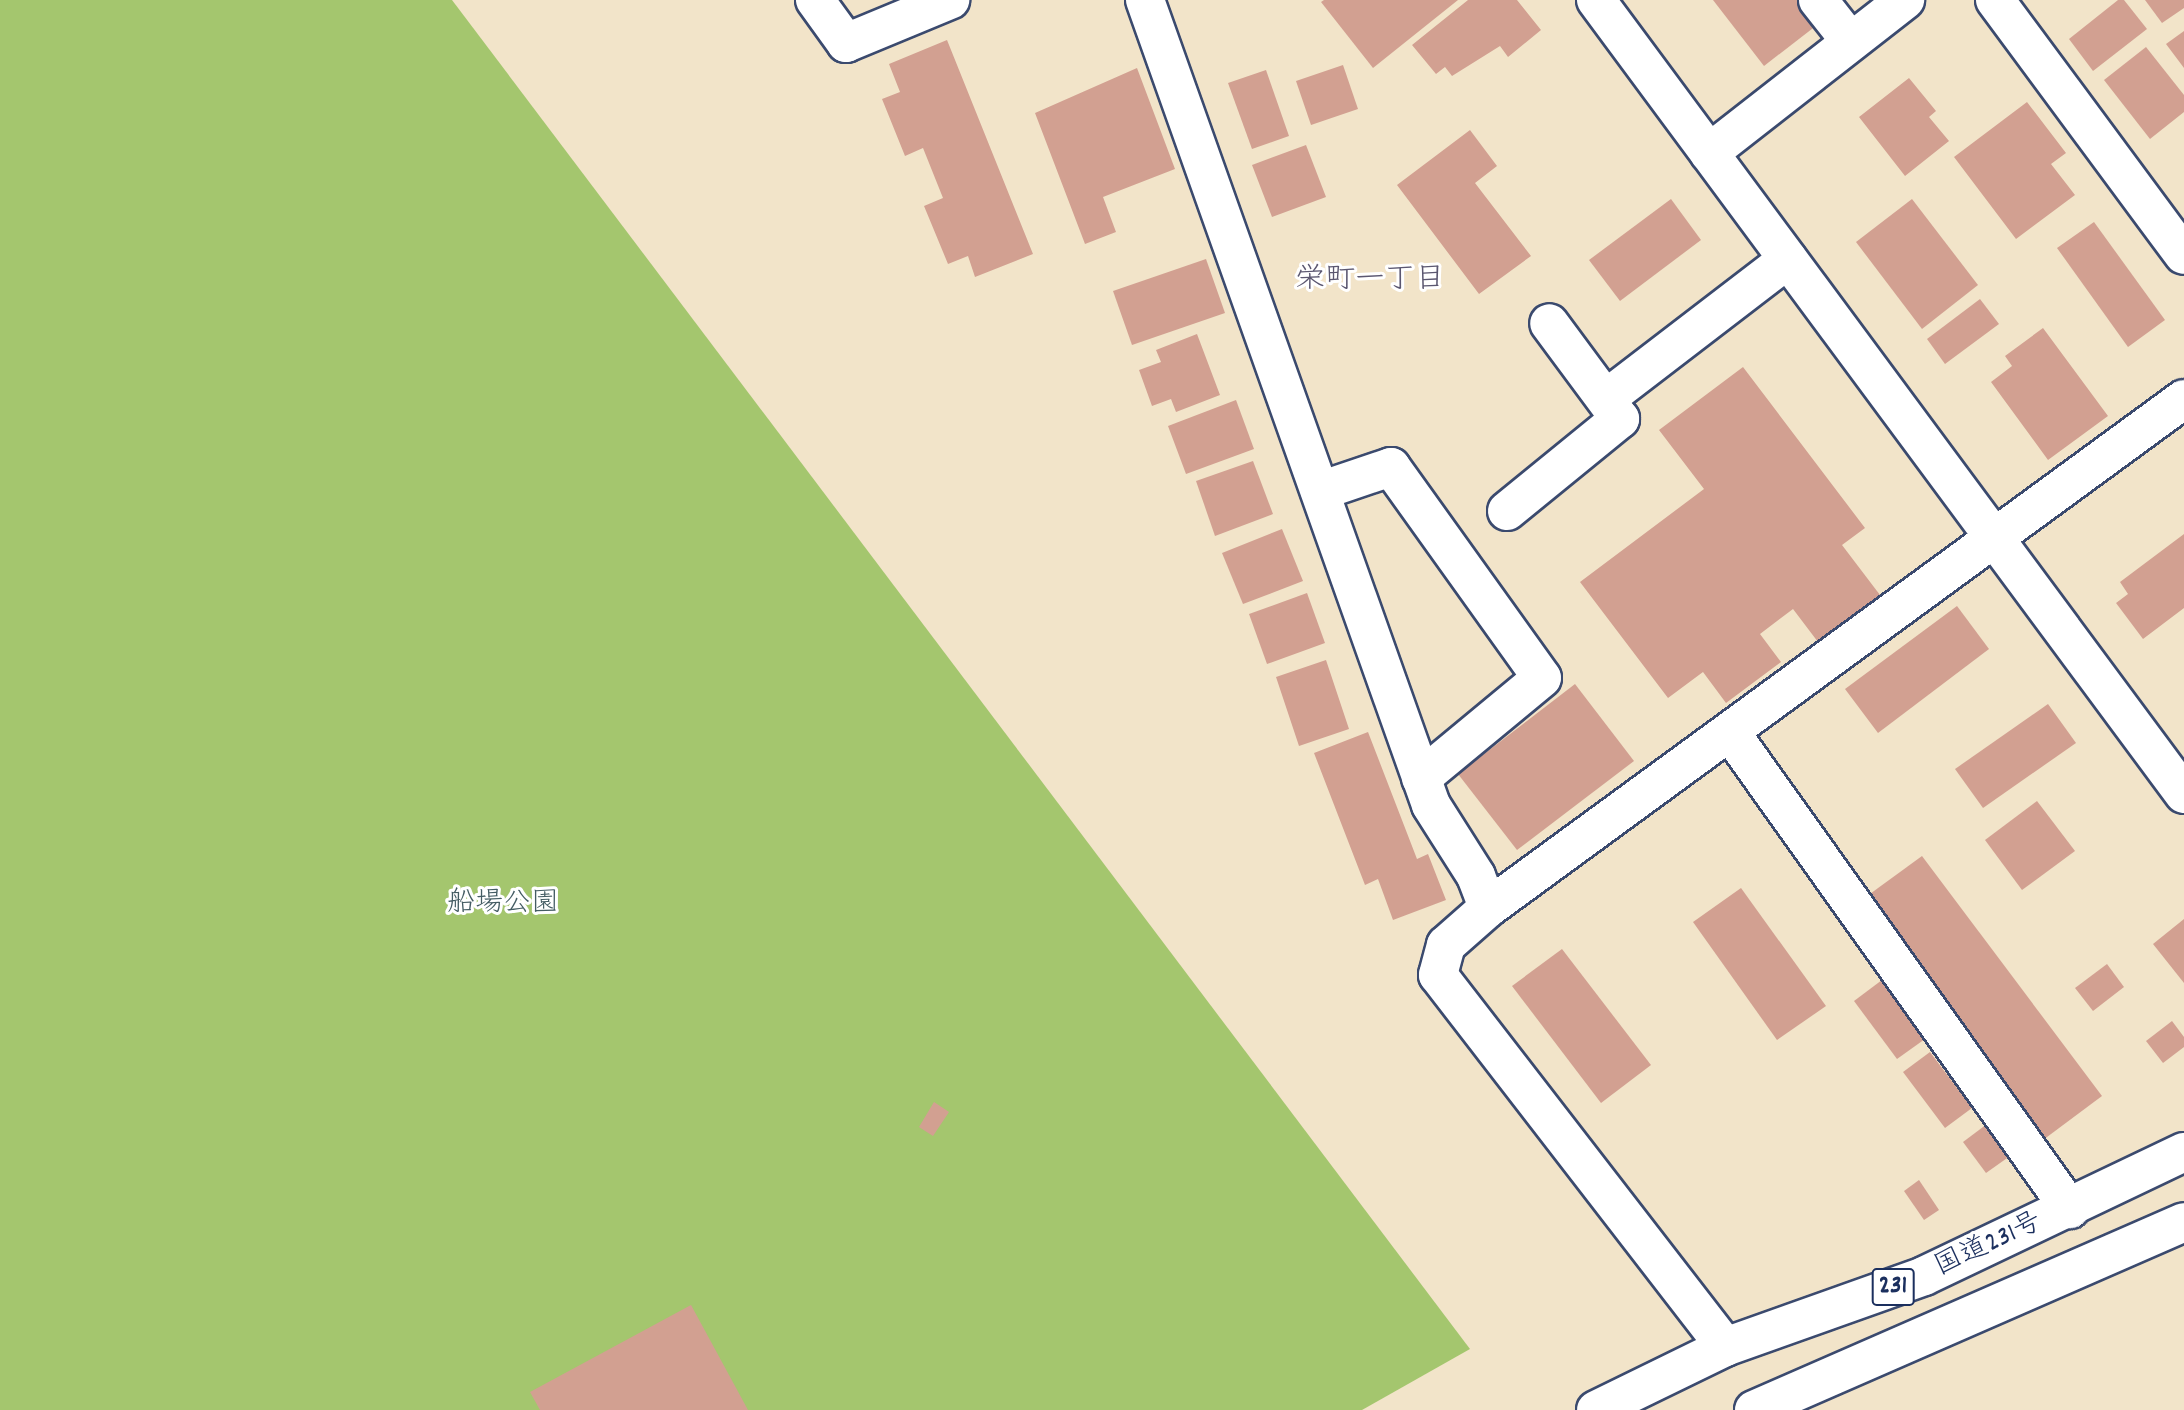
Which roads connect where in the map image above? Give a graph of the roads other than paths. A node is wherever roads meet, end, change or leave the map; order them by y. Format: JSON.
{"nodes":[{"id":1,"x":815,"y":0,"type":"edge"},
{"id":2,"x":950,"y":0,"type":"edge"},
{"id":3,"x":1145,"y":0,"type":"edge"},
{"id":4,"x":1596,"y":0,"type":"edge"},
{"id":5,"x":1818,"y":0,"type":"edge"},
{"id":6,"x":1905,"y":0,"type":"edge"},
{"id":7,"x":1995,"y":0,"type":"edge"},
{"id":8,"x":1851,"y":42,"type":"junction"},
{"id":9,"x":1709,"y":153,"type":"junction"},
{"id":10,"x":2184,"y":255,"type":"edge"},
{"id":11,"x":1788,"y":259,"type":"junction"},
{"id":12,"x":1549,"y":323,"type":"dead end"},
{"id":13,"x":1607,"y":398,"type":"junction"},
{"id":14,"x":2184,"y":399,"type":"edge"},
{"id":15,"x":1320,"y":491,"type":"junction"},
{"id":16,"x":1507,"y":510,"type":"dead end"},
{"id":17,"x":1996,"y":541,"type":"junction"},
{"id":18,"x":1730,"y":732,"type":"junction"},
{"id":19,"x":1426,"y":791,"type":"junction"},
{"id":20,"x":2184,"y":794,"type":"edge"},
{"id":21,"x":1488,"y":908,"type":"junction"},
{"id":22,"x":2184,"y":1152,"type":"edge"},
{"id":23,"x":2070,"y":1209,"type":"junction"},
{"id":24,"x":2184,"y":1222,"type":"edge"},
{"id":25,"x":1725,"y":1347,"type":"junction"},
{"id":26,"x":1762,"y":1409,"type":"edge"},
{"id":27,"x":1597,"y":1410,"type":"edge"}],
"edges":[{"from":1,"to":2,"type":"main road"},
{"from":3,"to":15,"type":"main road"},
{"from":4,"to":9,"type":"main road"},
{"from":5,"to":8,"type":"main road"},
{"from":6,"to":8,"type":"main road"},
{"from":7,"to":10,"type":"main road"},
{"from":8,"to":9,"type":"main road"},
{"from":9,"to":11,"type":"main road"},
{"from":11,"to":13,"type":"main road"},
{"from":11,"to":17,"type":"main road"},
{"from":12,"to":13,"type":"main road"},
{"from":13,"to":16,"type":"main road"},
{"from":14,"to":17,"type":"main road"},
{"from":15,"to":19,"type":"main road"},
{"from":15,"to":19,"type":"main road"},
{"from":17,"to":18,"type":"main road"},
{"from":17,"to":20,"type":"main road"},
{"from":18,"to":21,"type":"main road"},
{"from":18,"to":23,"type":"main road"},
{"from":19,"to":21,"type":"main road"},
{"from":21,"to":25,"type":"main road"},
{"from":22,"to":23,"type":"main road","name":"国道231号","number":"231"},
{"from":23,"to":25,"type":"main road","name":"国道231号","number":"231"},
{"from":24,"to":26,"type":"main road","name":"国道231号","number":"231"},
{"from":25,"to":27,"type":"main road","name":"国道231号","number":"231"}]}
